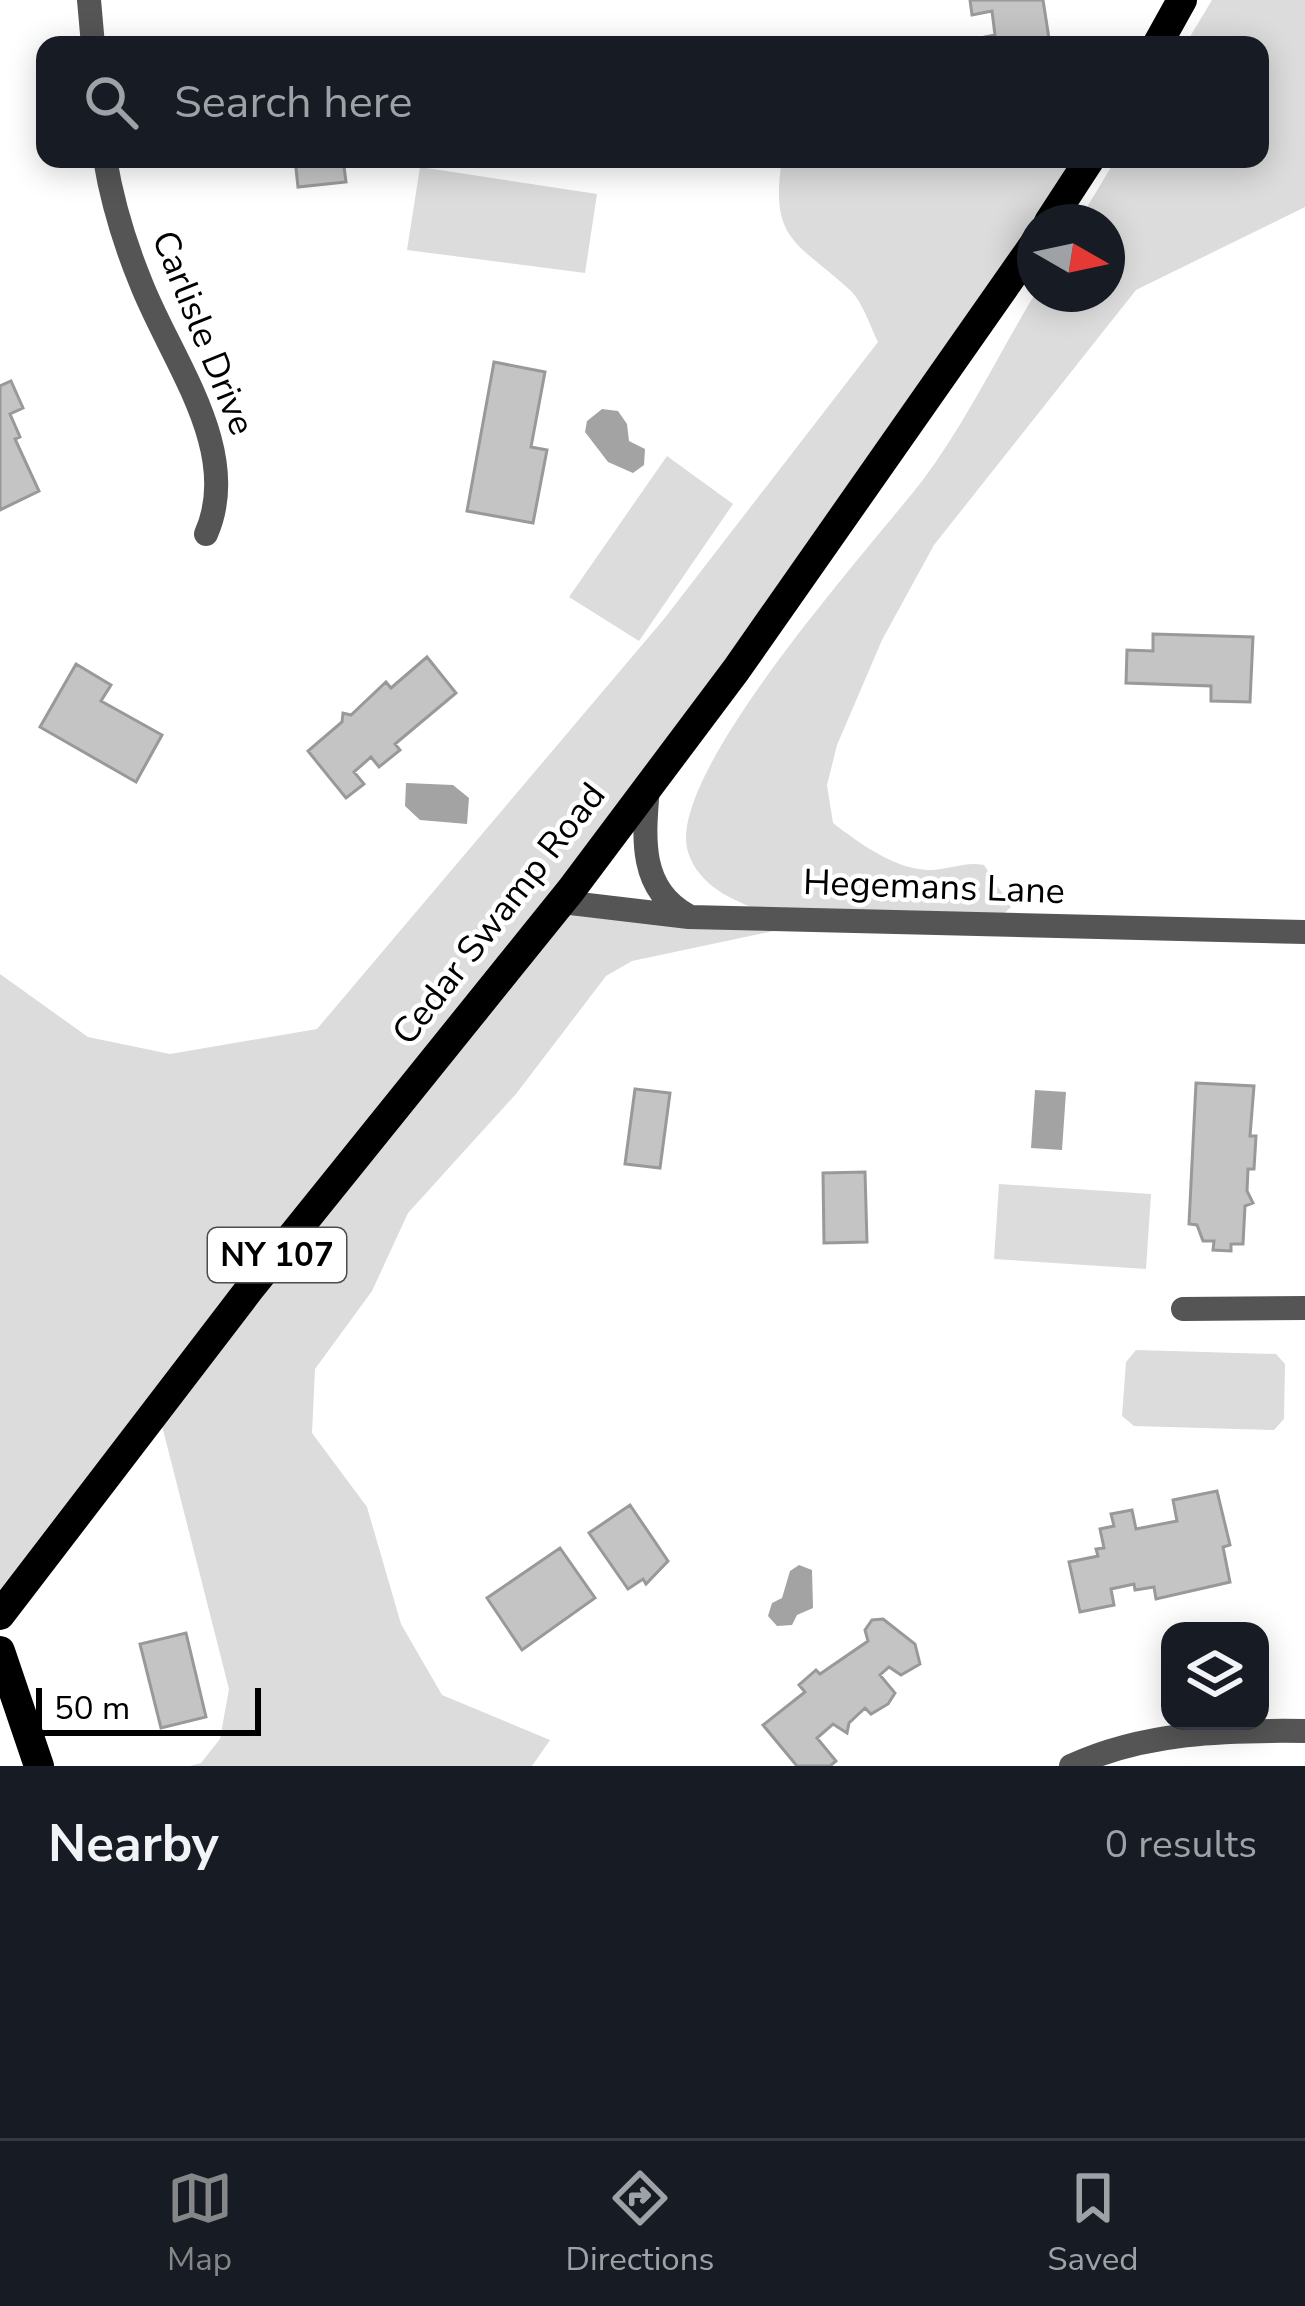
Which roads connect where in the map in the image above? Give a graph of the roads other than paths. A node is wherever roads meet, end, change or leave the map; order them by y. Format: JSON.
{"nodes":[{"id":1,"x":89,"y":0,"type":"edge"},
{"id":2,"x":1182,"y":0,"type":"edge"},
{"id":3,"x":92,"y":36,"type":"edge"},
{"id":4,"x":1162,"y":36,"type":"edge"},
{"id":5,"x":108,"y":168,"type":"edge"},
{"id":6,"x":1084,"y":168,"type":"edge"},
{"id":7,"x":1061,"y":204,"type":"edge"},
{"id":8,"x":1017,"y":268,"type":"edge"},
{"id":9,"x":206,"y":534,"type":"dead end"},
{"id":10,"x":649,"y":787,"type":"junction"},
{"id":11,"x":562,"y":902,"type":"junction"},
{"id":12,"x":689,"y":916,"type":"junction"},
{"id":13,"x":1305,"y":932,"type":"edge"},
{"id":14,"x":1305,"y":1308,"type":"edge"},
{"id":15,"x":1183,"y":1310,"type":"dead end"},
{"id":16,"x":0,"y":1615,"type":"edge"},
{"id":17,"x":0,"y":1652,"type":"edge"},
{"id":18,"x":1305,"y":1731,"type":"edge"},
{"id":19,"x":39,"y":1766,"type":"edge"},
{"id":20,"x":1071,"y":1766,"type":"edge"}],
"edges":[{"from":1,"to":3,"type":"street"},
{"from":2,"to":4,"type":"main road"},
{"from":5,"to":9,"type":"street","name":"Carlisle Drive"},
{"from":6,"to":7,"type":"main road"},
{"from":8,"to":10,"type":"main road","name":"Cedar Swamp Road","number":"NY 107"},
{"from":10,"to":11,"type":"main road","name":"Cedar Swamp Road","number":"NY 107"},
{"from":10,"to":12,"type":"street"},
{"from":11,"to":12,"type":"street","name":"Hegemans Lane"},
{"from":11,"to":16,"type":"main road","name":"Cedar Swamp Road","number":"NY 107"},
{"from":12,"to":13,"type":"street","name":"Hegemans Lane"},
{"from":14,"to":15,"type":"street"},
{"from":17,"to":19,"type":"main road"},
{"from":18,"to":20,"type":"street"}]}
